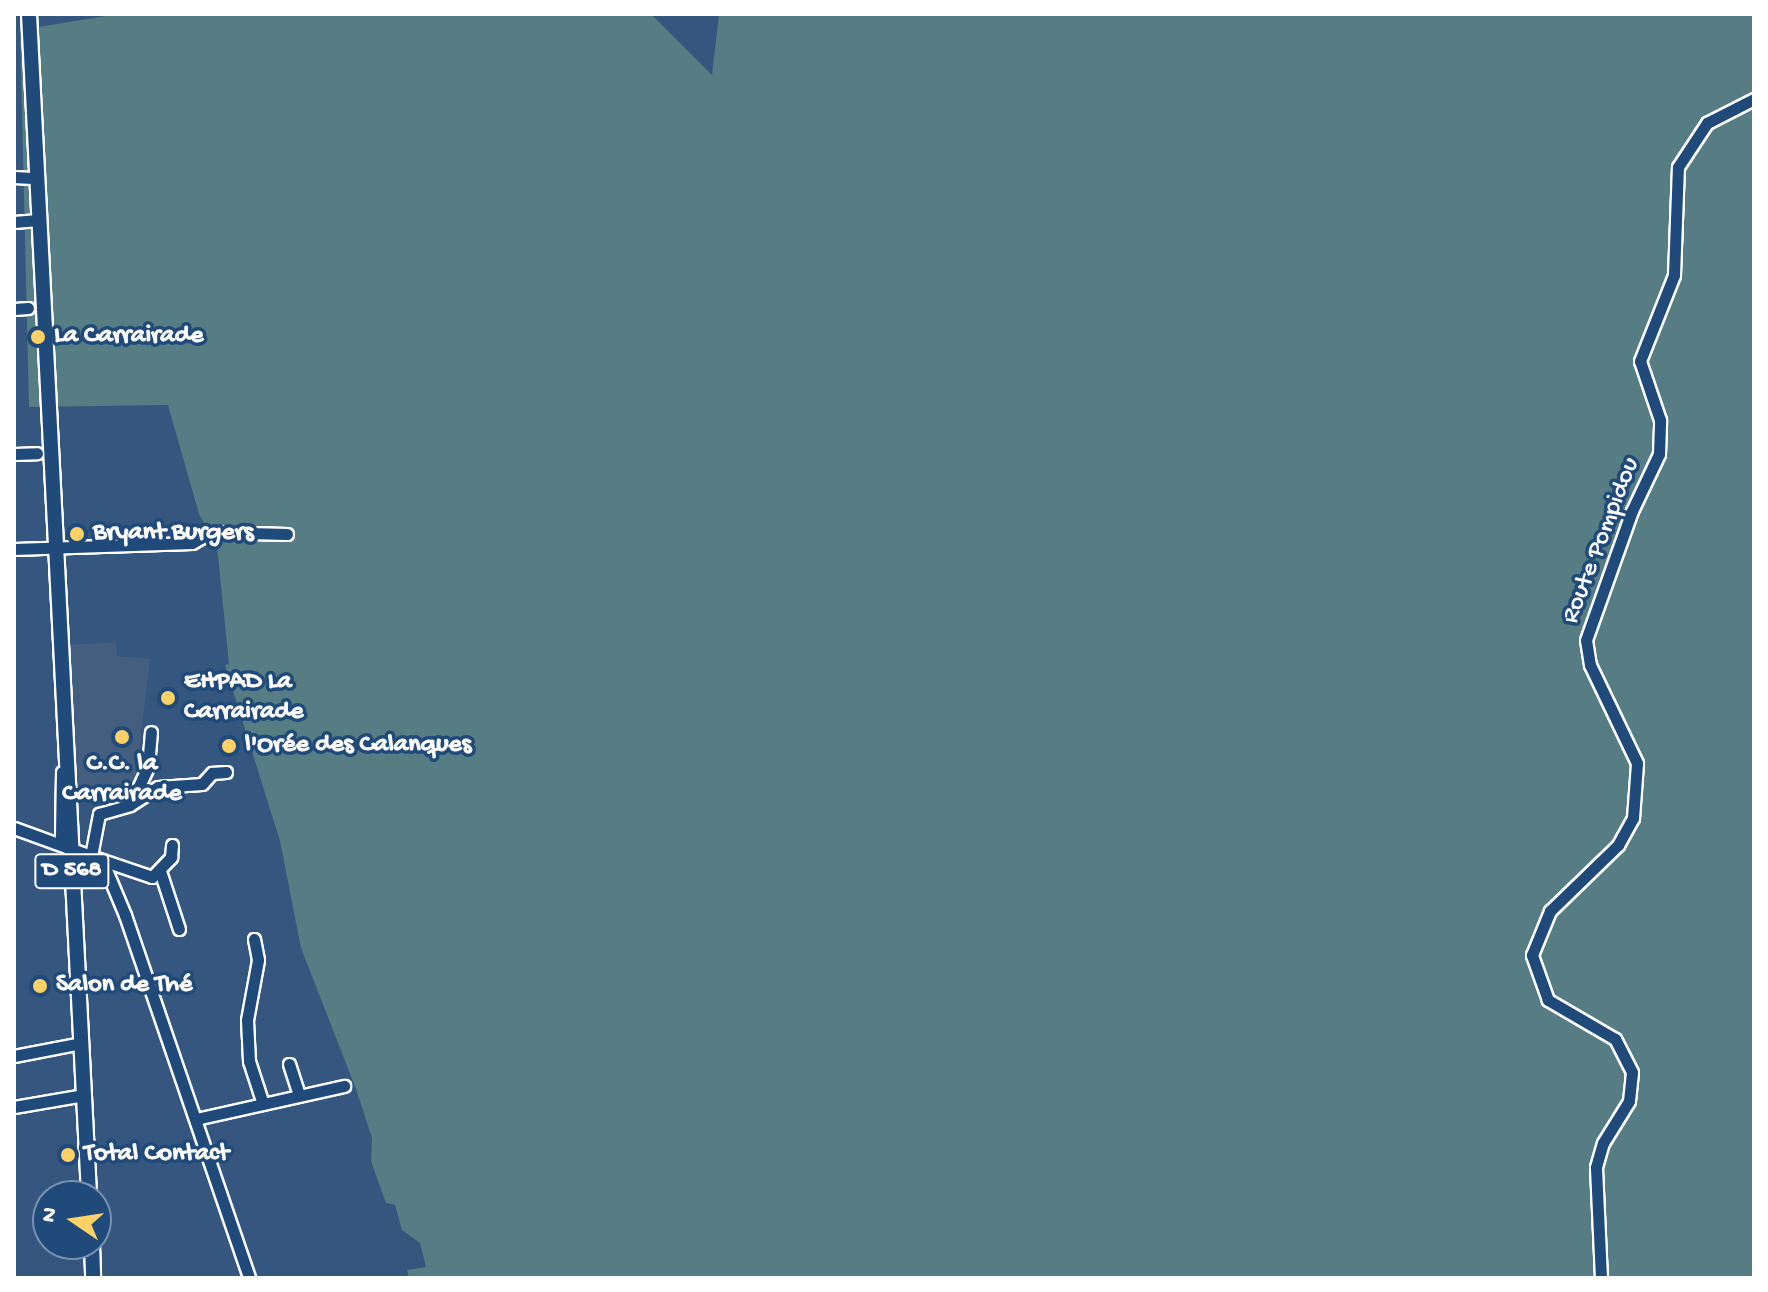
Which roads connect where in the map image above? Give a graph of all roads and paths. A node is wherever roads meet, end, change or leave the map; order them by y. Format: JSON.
{"nodes":[{"id":1,"x":29,"y":14,"type":"edge"},
{"id":2,"x":1754,"y":99,"type":"edge"},
{"id":3,"x":14,"y":177,"type":"edge"},
{"id":4,"x":36,"y":178,"type":"junction"},
{"id":5,"x":38,"y":220,"type":"junction"},
{"id":6,"x":14,"y":222,"type":"edge"},
{"id":7,"x":28,"y":308,"type":"dead end"},
{"id":8,"x":14,"y":309,"type":"edge"},
{"id":9,"x":37,"y":453,"type":"dead end"},
{"id":10,"x":14,"y":454,"type":"edge"},
{"id":11,"x":287,"y":534,"type":"dead end"},
{"id":12,"x":14,"y":549,"type":"edge"},
{"id":13,"x":52,"y":549,"type":"junction"},
{"id":14,"x":151,"y":732,"type":"dead end"},
{"id":15,"x":226,"y":772,"type":"dead end"},
{"id":16,"x":130,"y":805,"type":"junction"},
{"id":17,"x":14,"y":828,"type":"edge"},
{"id":18,"x":172,"y":845,"type":"dead end"},
{"id":19,"x":71,"y":850,"type":"junction"},
{"id":20,"x":96,"y":858,"type":"junction"},
{"id":21,"x":160,"y":871,"type":"junction"},
{"id":22,"x":179,"y":929,"type":"dead end"},
{"id":23,"x":254,"y":939,"type":"dead end"},
{"id":24,"x":81,"y":1043,"type":"junction"},
{"id":25,"x":14,"y":1056,"type":"edge"},
{"id":26,"x":289,"y":1064,"type":"dead end"},
{"id":27,"x":344,"y":1086,"type":"dead end"},
{"id":28,"x":299,"y":1094,"type":"junction"},
{"id":29,"x":84,"y":1095,"type":"junction"},
{"id":30,"x":263,"y":1104,"type":"junction"},
{"id":31,"x":14,"y":1107,"type":"edge"},
{"id":32,"x":196,"y":1119,"type":"junction"},
{"id":33,"x":88,"y":1180,"type":"edge"},
{"id":34,"x":249,"y":1278,"type":"edge"},
{"id":35,"x":1601,"y":1278,"type":"edge"}],
"edges":[{"from":1,"to":4,"type":"main road","number":"D 568"},
{"from":2,"to":35,"type":"street","name":"Route Pompidou"},
{"from":3,"to":4,"type":"street"},
{"from":4,"to":5,"type":"main road","number":"D 568"},
{"from":5,"to":6,"type":"street"},
{"from":5,"to":13,"type":"main road","number":"D 568"},
{"from":7,"to":8,"type":"street"},
{"from":9,"to":10,"type":"street"},
{"from":11,"to":13,"type":"street"},
{"from":12,"to":13,"type":"street"},
{"from":13,"to":19,"type":"main road","number":"D 568"},
{"from":14,"to":16,"type":"street"},
{"from":15,"to":16,"type":"street"},
{"from":16,"to":20,"type":"street"},
{"from":17,"to":19,"type":"street"},
{"from":18,"to":21,"type":"street"},
{"from":19,"to":20,"type":"street"},
{"from":19,"to":24,"type":"main road","number":"D 568"},
{"from":20,"to":21,"type":"street"},
{"from":20,"to":32,"type":"street"},
{"from":21,"to":22,"type":"street"},
{"from":23,"to":30,"type":"street"},
{"from":24,"to":25,"type":"street"},
{"from":24,"to":29,"type":"main road","number":"D 568"},
{"from":26,"to":28,"type":"street"},
{"from":27,"to":28,"type":"street"},
{"from":28,"to":30,"type":"street"},
{"from":29,"to":31,"type":"street"},
{"from":29,"to":33,"type":"main road","number":"D 568"},
{"from":30,"to":32,"type":"street"},
{"from":32,"to":34,"type":"street"}]}
